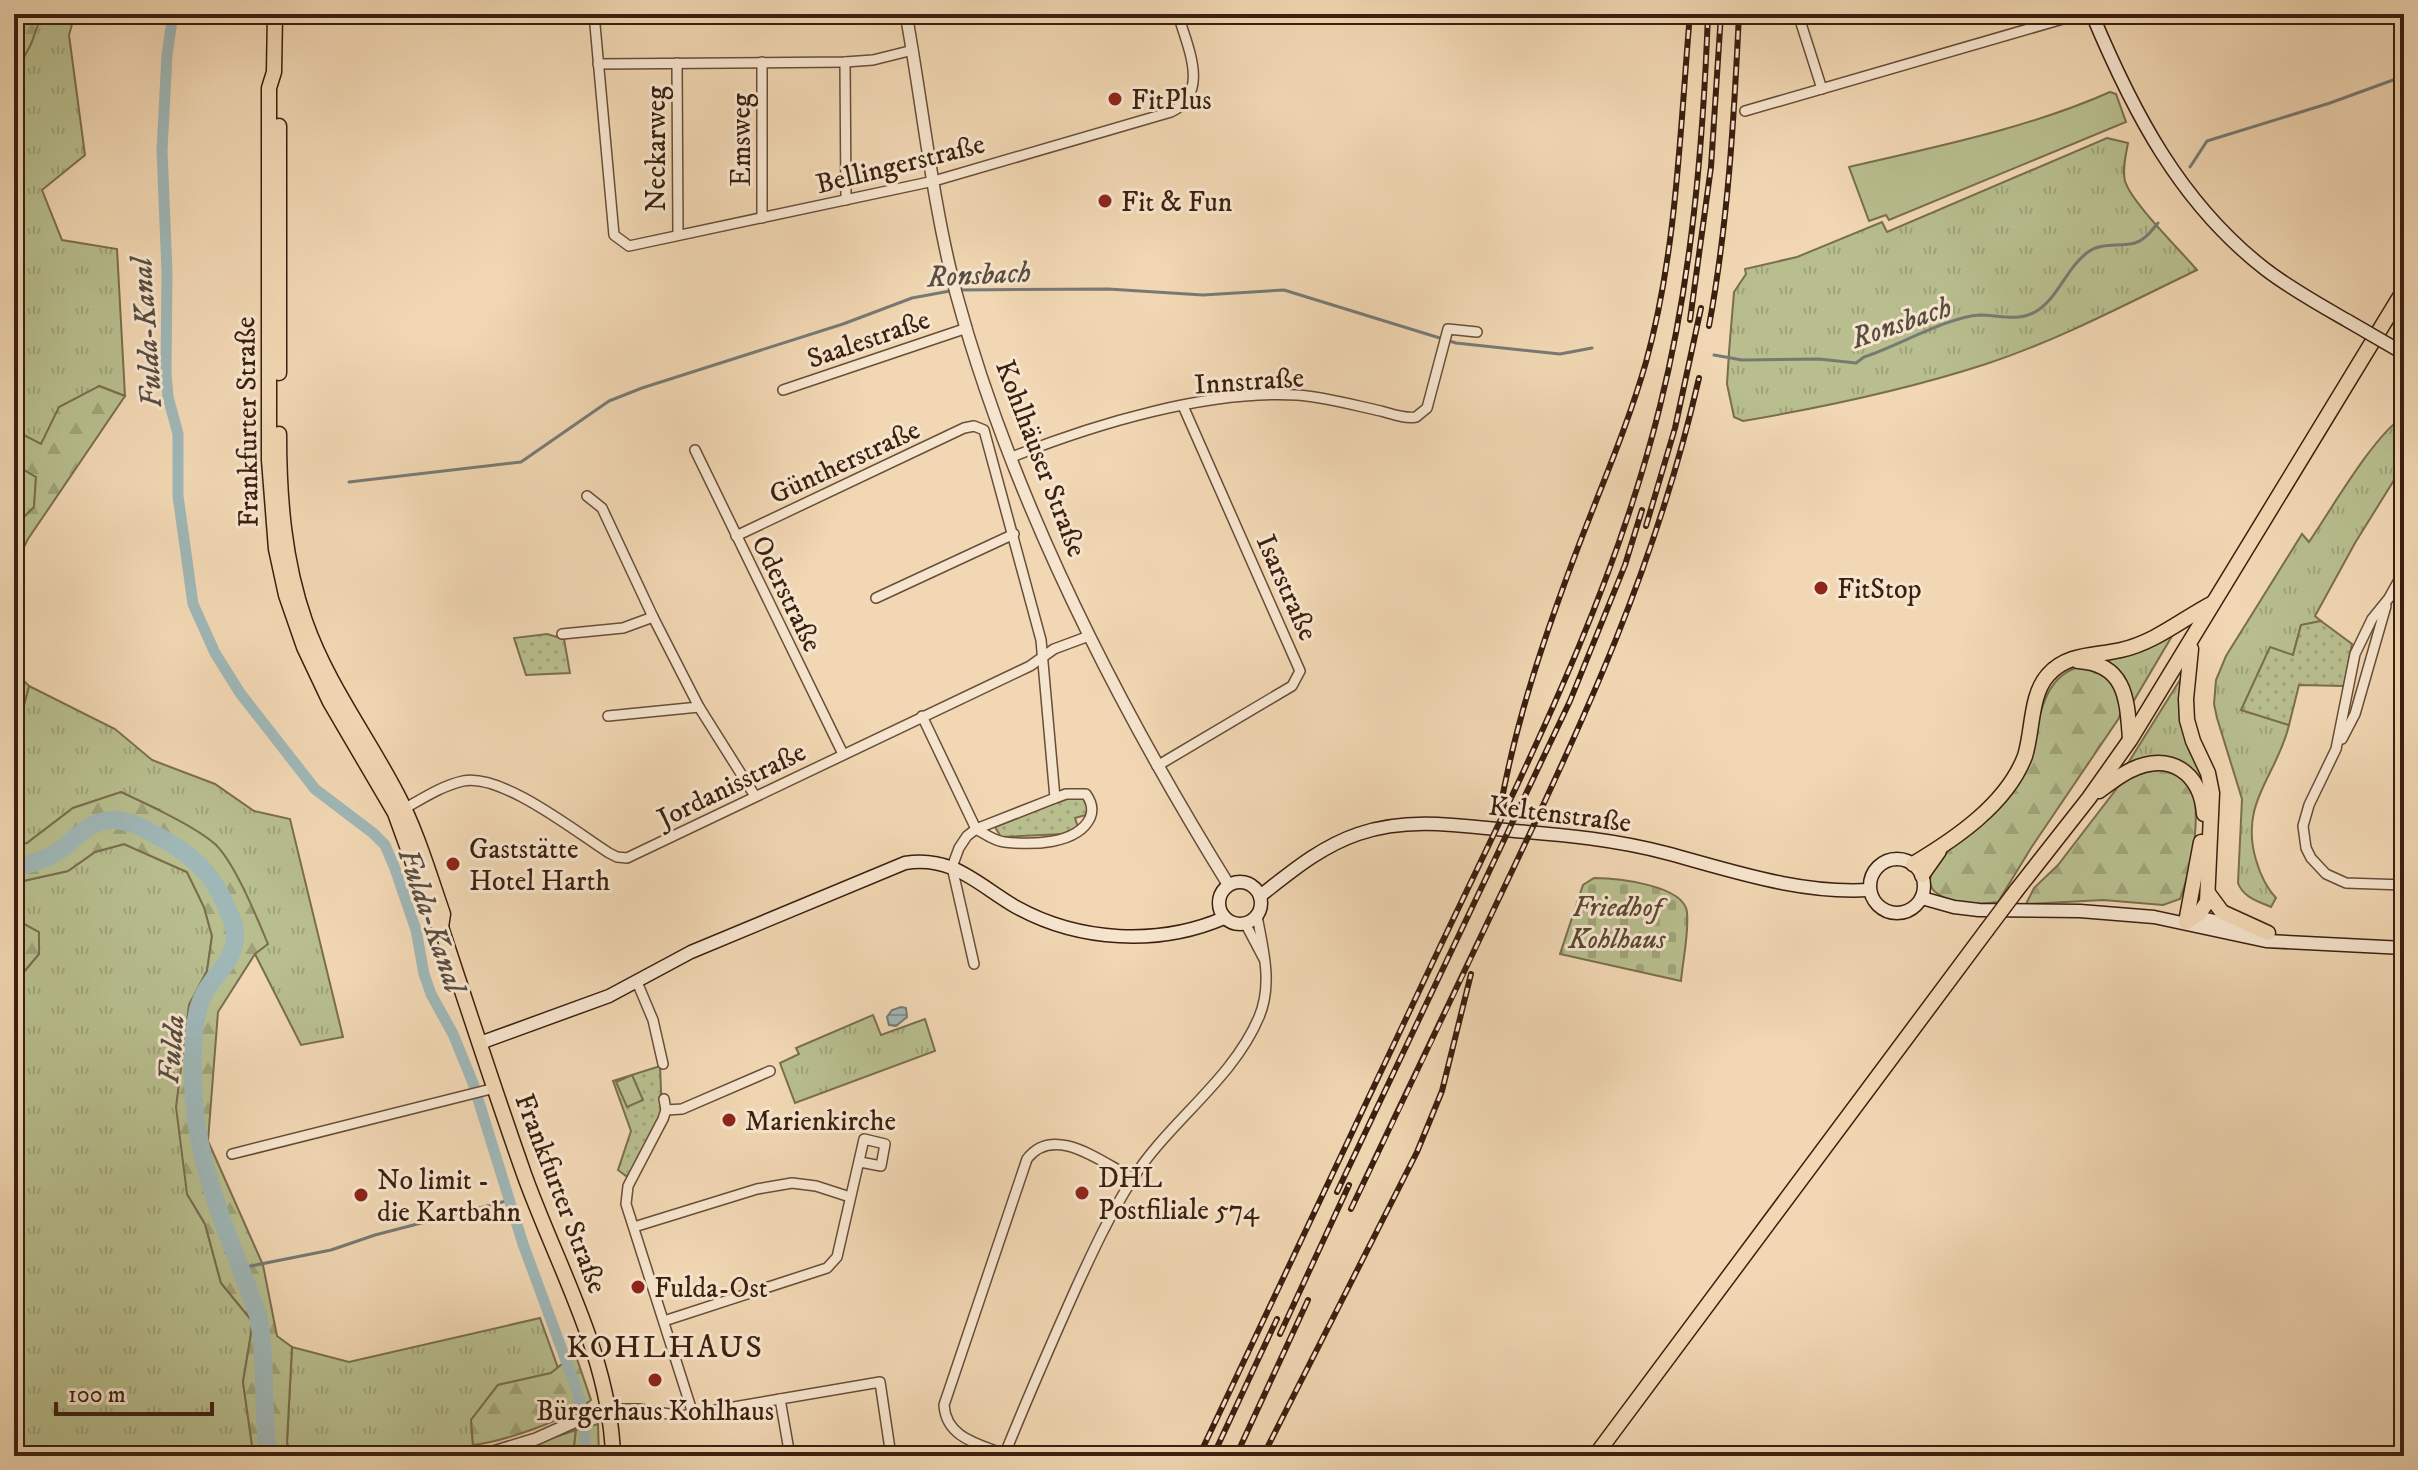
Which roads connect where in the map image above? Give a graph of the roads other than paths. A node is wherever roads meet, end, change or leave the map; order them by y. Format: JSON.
{"nodes":[{"id":1,"x":275,"y":14,"type":"edge"},
{"id":2,"x":594,"y":14,"type":"edge"},
{"id":3,"x":906,"y":14,"type":"edge"},
{"id":4,"x":1178,"y":14,"type":"edge"},
{"id":5,"x":1798,"y":14,"type":"edge"},
{"id":6,"x":2080,"y":14,"type":"edge"},
{"id":7,"x":2092,"y":14,"type":"edge"},
{"id":8,"x":913,"y":50,"type":"junction"},
{"id":9,"x":762,"y":62,"type":"junction"},
{"id":10,"x":845,"y":62,"type":"junction"},
{"id":11,"x":677,"y":63,"type":"junction"},
{"id":12,"x":598,"y":64,"type":"junction"},
{"id":13,"x":1822,"y":89,"type":"junction"},
{"id":14,"x":1745,"y":111,"type":"dead end"},
{"id":15,"x":934,"y":181,"type":"junction"},
{"id":16,"x":846,"y":200,"type":"junction"},
{"id":17,"x":762,"y":218,"type":"junction"},
{"id":18,"x":678,"y":235,"type":"junction"},
{"id":19,"x":2404,"y":290,"type":"edge"},
{"id":20,"x":967,"y":328,"type":"junction"},
{"id":21,"x":1477,"y":332,"type":"dead end"},
{"id":22,"x":2401,"y":352,"type":"edge"},
{"id":23,"x":783,"y":390,"type":"dead end"},
{"id":24,"x":1183,"y":406,"type":"junction"},
{"id":25,"x":695,"y":450,"type":"dead end"},
{"id":26,"x":1012,"y":457,"type":"junction"},
{"id":27,"x":587,"y":496,"type":"dead end"},
{"id":28,"x":1014,"y":534,"type":"junction"},
{"id":29,"x":736,"y":536,"type":"junction"},
{"id":30,"x":2404,"y":571,"type":"edge"},
{"id":31,"x":876,"y":598,"type":"dead end"},
{"id":32,"x":2389,"y":598,"type":"junction"},
{"id":33,"x":2213,"y":603,"type":"junction"},
{"id":34,"x":653,"y":617,"type":"junction"},
{"id":35,"x":562,"y":634,"type":"dead end"},
{"id":36,"x":1089,"y":636,"type":"junction"},
{"id":37,"x":2194,"y":637,"type":"junction"},
{"id":38,"x":1041,"y":658,"type":"junction"},
{"id":39,"x":2063,"y":663,"type":"junction"},
{"id":40,"x":699,"y":707,"type":"junction"},
{"id":41,"x":608,"y":716,"type":"dead end"},
{"id":42,"x":922,"y":716,"type":"junction"},
{"id":43,"x":2130,"y":740,"type":"junction"},
{"id":44,"x":2336,"y":749,"type":"junction"},
{"id":45,"x":843,"y":754,"type":"junction"},
{"id":46,"x":1157,"y":766,"type":"junction"},
{"id":47,"x":755,"y":796,"type":"junction"},
{"id":48,"x":1055,"y":798,"type":"junction"},
{"id":49,"x":2089,"y":798,"type":"junction"},
{"id":50,"x":400,"y":811,"type":"junction"},
{"id":51,"x":976,"y":829,"type":"junction"},
{"id":52,"x":952,"y":867,"type":"junction"},
{"id":53,"x":1917,"y":870,"type":"junction"},
{"id":54,"x":1228,"y":884,"type":"junction"},
{"id":55,"x":2404,"y":885,"type":"edge"},
{"id":56,"x":1869,"y":890,"type":"junction"},
{"id":57,"x":2208,"y":893,"type":"junction"},
{"id":58,"x":1260,"y":896,"type":"junction"},
{"id":59,"x":1922,"y":898,"type":"junction"},
{"id":60,"x":1257,"y":916,"type":"junction"},
{"id":61,"x":1224,"y":918,"type":"junction"},
{"id":62,"x":2186,"y":922,"type":"junction"},
{"id":63,"x":1245,"y":923,"type":"junction"},
{"id":64,"x":2268,"y":933,"type":"junction"},
{"id":65,"x":2298,"y":942,"type":"junction"},
{"id":66,"x":2404,"y":948,"type":"edge"},
{"id":67,"x":1264,"y":959,"type":"junction"},
{"id":68,"x":974,"y":964,"type":"dead end"},
{"id":69,"x":637,"y":982,"type":"junction"},
{"id":70,"x":480,"y":1043,"type":"junction"},
{"id":71,"x":663,"y":1064,"type":"dead end"},
{"id":72,"x":770,"y":1071,"type":"dead end"},
{"id":73,"x":488,"y":1090,"type":"junction"},
{"id":74,"x":664,"y":1099,"type":"dead end"},
{"id":75,"x":666,"y":1110,"type":"junction"},
{"id":76,"x":232,"y":1154,"type":"dead end"},
{"id":77,"x":860,"y":1162,"type":"dead end"},
{"id":78,"x":1133,"y":1178,"type":"junction"},
{"id":79,"x":850,"y":1197,"type":"junction"},
{"id":80,"x":634,"y":1227,"type":"junction"},
{"id":81,"x":664,"y":1321,"type":"junction"},
{"id":82,"x":780,"y":1399,"type":"junction"},
{"id":83,"x":601,"y":1411,"type":"junction"},
{"id":84,"x":693,"y":1414,"type":"junction"},
{"id":85,"x":1004,"y":1455,"type":"edge"},
{"id":86,"x":480,"y":1456,"type":"edge"},
{"id":87,"x":613,"y":1456,"type":"edge"},
{"id":88,"x":790,"y":1456,"type":"edge"},
{"id":89,"x":891,"y":1456,"type":"edge"},
{"id":90,"x":1595,"y":1456,"type":"edge"}],
"edges":[{"from":1,"to":50,"type":"main road","name":"Frankfurter Straße"},
{"from":2,"to":12,"type":"street"},
{"from":3,"to":8,"type":"street","name":"Kohlhäuser Straße"},
{"from":4,"to":15,"type":"street","name":"Bellingerstraße"},
{"from":5,"to":13,"type":"street"},
{"from":6,"to":13,"type":"street"},
{"from":7,"to":22,"type":"main road","bridge":true},
{"from":8,"to":10,"type":"street"},
{"from":8,"to":15,"type":"street","name":"Kohlhäuser Straße"},
{"from":9,"to":10,"type":"street"},
{"from":9,"to":11,"type":"street"},
{"from":9,"to":17,"type":"street","name":"Emsweg"},
{"from":10,"to":16,"type":"street"},
{"from":11,"to":12,"type":"street"},
{"from":11,"to":18,"type":"street","name":"Neckarweg"},
{"from":12,"to":18,"type":"street","name":"Bellingerstraße"},
{"from":13,"to":14,"type":"street"},
{"from":15,"to":16,"type":"street","name":"Bellingerstraße"},
{"from":15,"to":20,"type":"street","name":"Kohlhäuser Straße"},
{"from":16,"to":17,"type":"street","name":"Bellingerstraße"},
{"from":17,"to":18,"type":"street","name":"Bellingerstraße"},
{"from":19,"to":33,"type":"main road"},
{"from":20,"to":23,"type":"street","name":"Saalestraße"},
{"from":20,"to":26,"type":"street","name":"Kohlhäuser Straße"},
{"from":21,"to":24,"type":"street","name":"Innstraße"},
{"from":24,"to":26,"type":"street","name":"Innstraße"},
{"from":24,"to":46,"type":"street","name":"Isarstraße"},
{"from":25,"to":29,"type":"street","name":"Oderstraße"},
{"from":26,"to":36,"type":"street","name":"Kohlhäuser Straße"},
{"from":27,"to":34,"type":"street"},
{"from":28,"to":29,"type":"street","name":"Güntherstraße"},
{"from":28,"to":31,"type":"street"},
{"from":28,"to":38,"type":"street"},
{"from":29,"to":45,"type":"street","name":"Oderstraße"},
{"from":30,"to":32,"type":"street"},
{"from":32,"to":44,"type":"street"},
{"from":32,"to":44,"type":"street"},
{"from":33,"to":37,"type":"main road"},
{"from":33,"to":39,"type":"main road"},
{"from":34,"to":35,"type":"street"},
{"from":34,"to":40,"type":"street"},
{"from":36,"to":38,"type":"street","name":"Jordanisstraße"},
{"from":36,"to":46,"type":"street","name":"Kohlhäuser Straße"},
{"from":37,"to":43,"type":"main road"},
{"from":37,"to":57,"type":"main road"},
{"from":38,"to":42,"type":"street","name":"Jordanisstraße"},
{"from":38,"to":48,"type":"street"},
{"from":39,"to":43,"type":"main road"},
{"from":39,"to":53,"type":"main road"},
{"from":40,"to":41,"type":"street"},
{"from":40,"to":47,"type":"street"},
{"from":42,"to":45,"type":"street","name":"Jordanisstraße"},
{"from":42,"to":51,"type":"street"},
{"from":43,"to":49,"type":"main road"},
{"from":44,"to":55,"type":"street"},
{"from":45,"to":47,"type":"street","name":"Jordanisstraße"},
{"from":46,"to":54,"type":"street","name":"Kohlhäuser Straße"},
{"from":47,"to":50,"type":"street","name":"Jordanisstraße"},
{"from":48,"to":51,"type":"street"},
{"from":48,"to":51,"type":"street"},
{"from":49,"to":62,"type":"main road"},
{"from":49,"to":90,"type":"main road","bridge":true},
{"from":50,"to":70,"type":"main road","name":"Frankfurter Straße"},
{"from":51,"to":52,"type":"street"},
{"from":52,"to":61,"type":"main road"},
{"from":52,"to":68,"type":"street"},
{"from":52,"to":69,"type":"main road"},
{"from":53,"to":56,"type":"main road"},
{"from":53,"to":59,"type":"main road"},
{"from":54,"to":58,"type":"main road"},
{"from":54,"to":61,"type":"main road"},
{"from":56,"to":58,"type":"main road","name":"Keltenstraße"},
{"from":56,"to":59,"type":"main road"},
{"from":57,"to":62,"type":"main road"},
{"from":57,"to":64,"type":"main road"},
{"from":58,"to":60,"type":"main road"},
{"from":59,"to":62,"type":"main road"},
{"from":60,"to":63,"type":"main road"},
{"from":60,"to":67,"type":"street"},
{"from":61,"to":63,"type":"main road"},
{"from":62,"to":64,"type":"main road"},
{"from":62,"to":65,"type":"main road"},
{"from":63,"to":67,"type":"street"},
{"from":64,"to":65,"type":"main road"},
{"from":65,"to":66,"type":"main road"},
{"from":67,"to":78,"type":"street"},
{"from":69,"to":70,"type":"main road"},
{"from":69,"to":71,"type":"street"},
{"from":70,"to":73,"type":"main road","name":"Frankfurter Straße"},
{"from":72,"to":75,"type":"street"},
{"from":73,"to":76,"type":"street","name":"Frankfurter Straße"},
{"from":73,"to":83,"type":"main road","name":"Frankfurter Straße"},
{"from":74,"to":75,"type":"street"},
{"from":75,"to":80,"type":"street"},
{"from":77,"to":79,"type":"street"},
{"from":78,"to":85,"type":"street"},
{"from":78,"to":85,"type":"street"},
{"from":79,"to":80,"type":"street"},
{"from":79,"to":81,"type":"street"},
{"from":80,"to":81,"type":"street"},
{"from":81,"to":84,"type":"street"},
{"from":82,"to":84,"type":"street"},
{"from":82,"to":88,"type":"street"},
{"from":82,"to":89,"type":"street"},
{"from":83,"to":84,"type":"street"},
{"from":83,"to":86,"type":"street"},
{"from":83,"to":87,"type":"main road","name":"Frankfurter Straße"}]}
